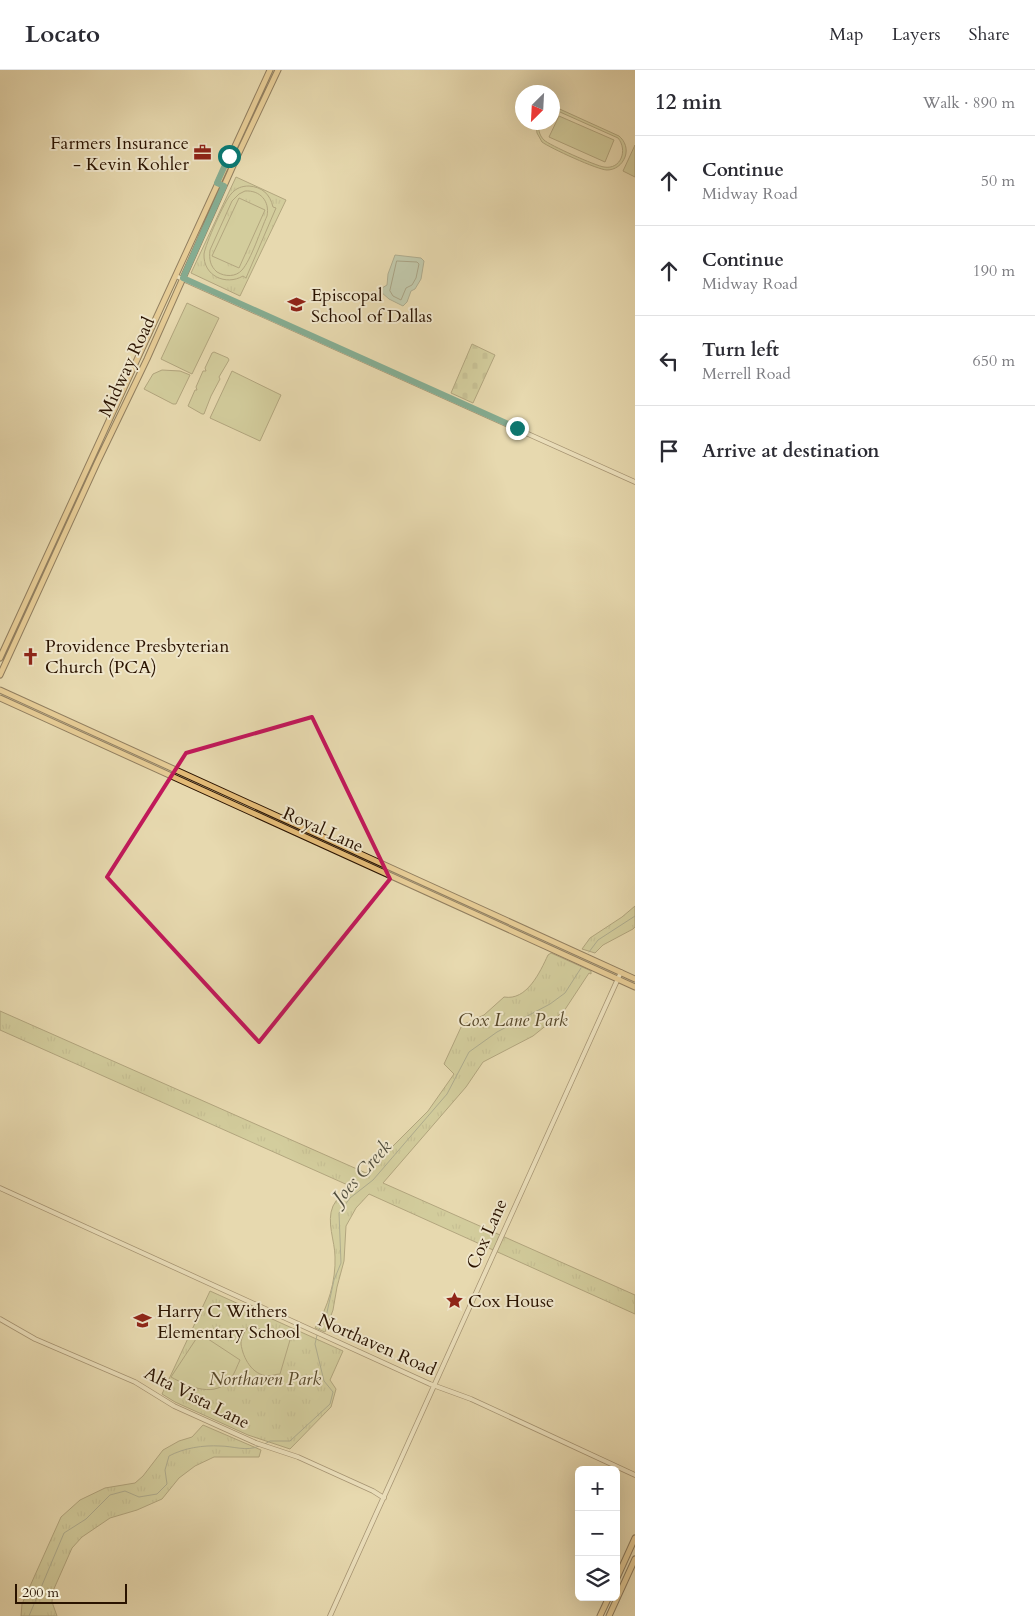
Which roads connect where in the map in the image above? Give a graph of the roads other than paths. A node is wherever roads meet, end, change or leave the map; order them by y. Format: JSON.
{"nodes":[{"id":1,"x":270,"y":70,"type":"edge"},
{"id":2,"x":278,"y":70,"type":"edge"},
{"id":3,"x":217,"y":183,"type":"junction"},
{"id":4,"x":224,"y":186,"type":"junction"},
{"id":5,"x":176,"y":276,"type":"junction"},
{"id":6,"x":183,"y":278,"type":"junction"},
{"id":7,"x":635,"y":482,"type":"edge"},
{"id":8,"x":0,"y":658,"type":"edge"},
{"id":9,"x":0,"y":675,"type":"edge"},
{"id":10,"x":0,"y":690,"type":"edge"},
{"id":11,"x":0,"y":698,"type":"edge"},
{"id":12,"x":43,"y":710,"type":"junction"},
{"id":13,"x":40,"y":717,"type":"junction"},
{"id":14,"x":621,"y":972,"type":"junction"},
{"id":15,"x":635,"y":979,"type":"edge"},
{"id":16,"x":617,"y":980,"type":"junction"},
{"id":17,"x":635,"y":987,"type":"edge"},
{"id":18,"x":0,"y":1188,"type":"edge"},
{"id":19,"x":0,"y":1319,"type":"edge"},
{"id":20,"x":434,"y":1386,"type":"junction"},
{"id":21,"x":635,"y":1475,"type":"edge"},
{"id":22,"x":384,"y":1498,"type":"junction"},
{"id":23,"x":635,"y":1538,"type":"edge"},
{"id":24,"x":635,"y":1559,"type":"edge"},
{"id":25,"x":620,"y":1571,"type":"edge"},
{"id":26,"x":607,"y":1601,"type":"edge"},
{"id":27,"x":330,"y":1616,"type":"edge"},
{"id":28,"x":600,"y":1616,"type":"edge"},
{"id":29,"x":609,"y":1616,"type":"edge"}],
"edges":[{"from":1,"to":3,"type":"main road","name":"Midway Road"},
{"from":2,"to":4,"type":"main road","name":"Midway Road"},
{"from":3,"to":4,"type":"main road"},
{"from":3,"to":5,"type":"main road","name":"Midway Road"},
{"from":4,"to":6,"type":"main road","name":"Midway Road"},
{"from":5,"to":6,"type":"street"},
{"from":5,"to":8,"type":"main road","name":"Midway Road"},
{"from":6,"to":7,"type":"street"},
{"from":6,"to":9,"type":"main road","name":"Midway Road"},
{"from":10,"to":12,"type":"main road","name":"Royal Lane"},
{"from":11,"to":13,"type":"main road","name":"Royal Lane"},
{"from":12,"to":13,"type":"main road"},
{"from":12,"to":14,"type":"main road","name":"Royal Lane"},
{"from":13,"to":16,"type":"main road","name":"Royal Lane"},
{"from":14,"to":15,"type":"main road","name":"Royal Lane"},
{"from":14,"to":16,"type":"street","name":"Cox Lane"},
{"from":16,"to":17,"type":"main road","name":"Royal Lane"},
{"from":16,"to":20,"type":"street","name":"Cox Lane"},
{"from":18,"to":20,"type":"street","name":"Northaven Road"},
{"from":19,"to":22,"type":"street","name":"Alta Vista Lane"},
{"from":20,"to":21,"type":"street","name":"Northaven Road"},
{"from":20,"to":22,"type":"street","name":"Cox Lane"},
{"from":22,"to":27,"type":"street","name":"Cox Lane"},
{"from":23,"to":25,"type":"main road"},
{"from":24,"to":29,"type":"main road"},
{"from":26,"to":28,"type":"main road"}]}
